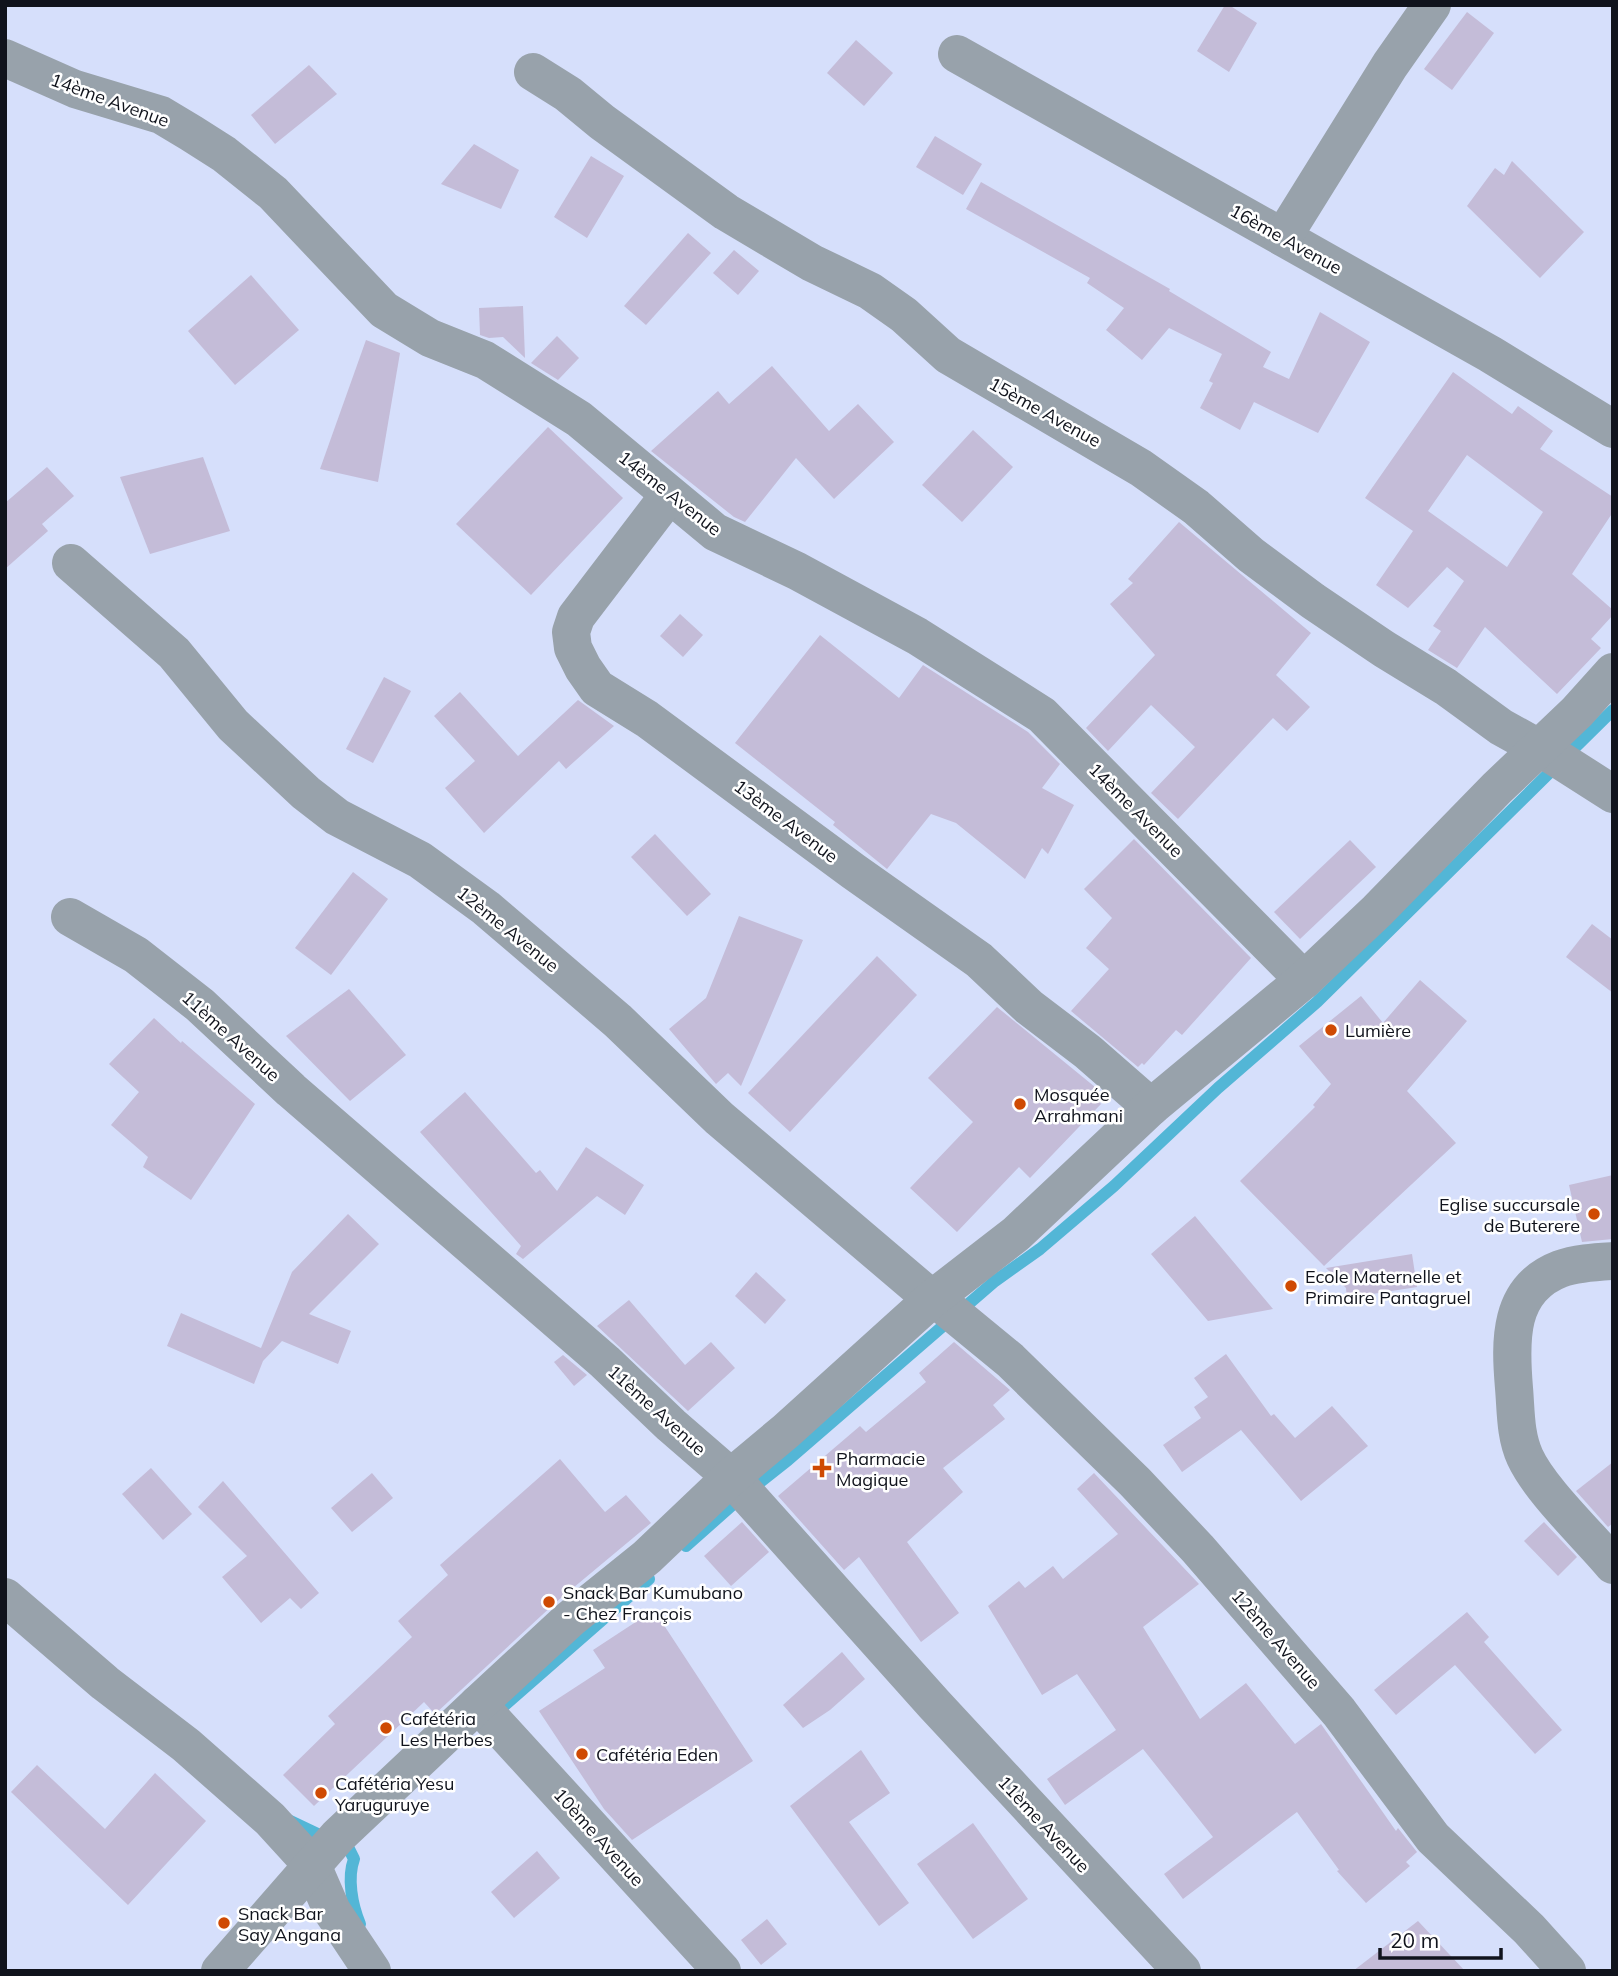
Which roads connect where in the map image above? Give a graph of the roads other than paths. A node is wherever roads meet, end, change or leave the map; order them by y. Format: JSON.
{"nodes":[{"id":1,"x":1432,"y":5,"type":"edge"},
{"id":2,"x":957,"y":54,"type":"dead end"},
{"id":3,"x":5,"y":58,"type":"edge"},
{"id":4,"x":533,"y":72,"type":"dead end"},
{"id":5,"x":1283,"y":237,"type":"junction"},
{"id":6,"x":1613,"y":429,"type":"edge"},
{"id":7,"x":669,"y":495,"type":"junction"},
{"id":8,"x":71,"y":563,"type":"dead end"},
{"id":9,"x":1613,"y":672,"type":"edge"},
{"id":10,"x":1547,"y":753,"type":"junction"},
{"id":11,"x":1602,"y":787,"type":"edge"},
{"id":12,"x":70,"y":917,"type":"dead end"},
{"id":13,"x":1304,"y":980,"type":"junction"},
{"id":14,"x":1151,"y":1107,"type":"junction"},
{"id":15,"x":1613,"y":1261,"type":"edge"},
{"id":16,"x":947,"y":1309,"type":"junction"},
{"id":17,"x":745,"y":1491,"type":"junction"},
{"id":18,"x":1613,"y":1565,"type":"edge"},
{"id":19,"x":5,"y":1597,"type":"edge"},
{"id":20,"x":488,"y":1715,"type":"junction"},
{"id":21,"x":327,"y":1848,"type":"junction"},
{"id":22,"x":220,"y":1971,"type":"edge"},
{"id":23,"x":372,"y":1971,"type":"edge"},
{"id":24,"x":722,"y":1971,"type":"edge"},
{"id":25,"x":1182,"y":1971,"type":"edge"},
{"id":26,"x":1567,"y":1971,"type":"edge"}],
"edges":[{"from":1,"to":5,"type":"street"},
{"from":2,"to":5,"type":"street","name":"16ème Avenue"},
{"from":3,"to":7,"type":"street","name":"14ème Avenue"},
{"from":4,"to":10,"type":"street","name":"15ème Avenue"},
{"from":5,"to":6,"type":"street","name":"16ème Avenue"},
{"from":7,"to":13,"type":"street","name":"14ème Avenue"},
{"from":7,"to":14,"type":"street","name":"13ème Avenue"},
{"from":8,"to":16,"type":"street","name":"12ème Avenue"},
{"from":9,"to":10,"type":"street"},
{"from":10,"to":11,"type":"street","name":"15ème Avenue"},
{"from":10,"to":13,"type":"street"},
{"from":12,"to":17,"type":"street","name":"11ème Avenue"},
{"from":13,"to":14,"type":"street"},
{"from":14,"to":16,"type":"street"},
{"from":15,"to":18,"type":"street"},
{"from":16,"to":17,"type":"street"},
{"from":16,"to":26,"type":"street","name":"12ème Avenue"},
{"from":17,"to":20,"type":"street"},
{"from":17,"to":25,"type":"street","name":"11ème Avenue"},
{"from":19,"to":21,"type":"street"},
{"from":20,"to":21,"type":"street"},
{"from":20,"to":24,"type":"street","name":"10ème Avenue"},
{"from":21,"to":22,"type":"street"},
{"from":21,"to":23,"type":"street"}]}
